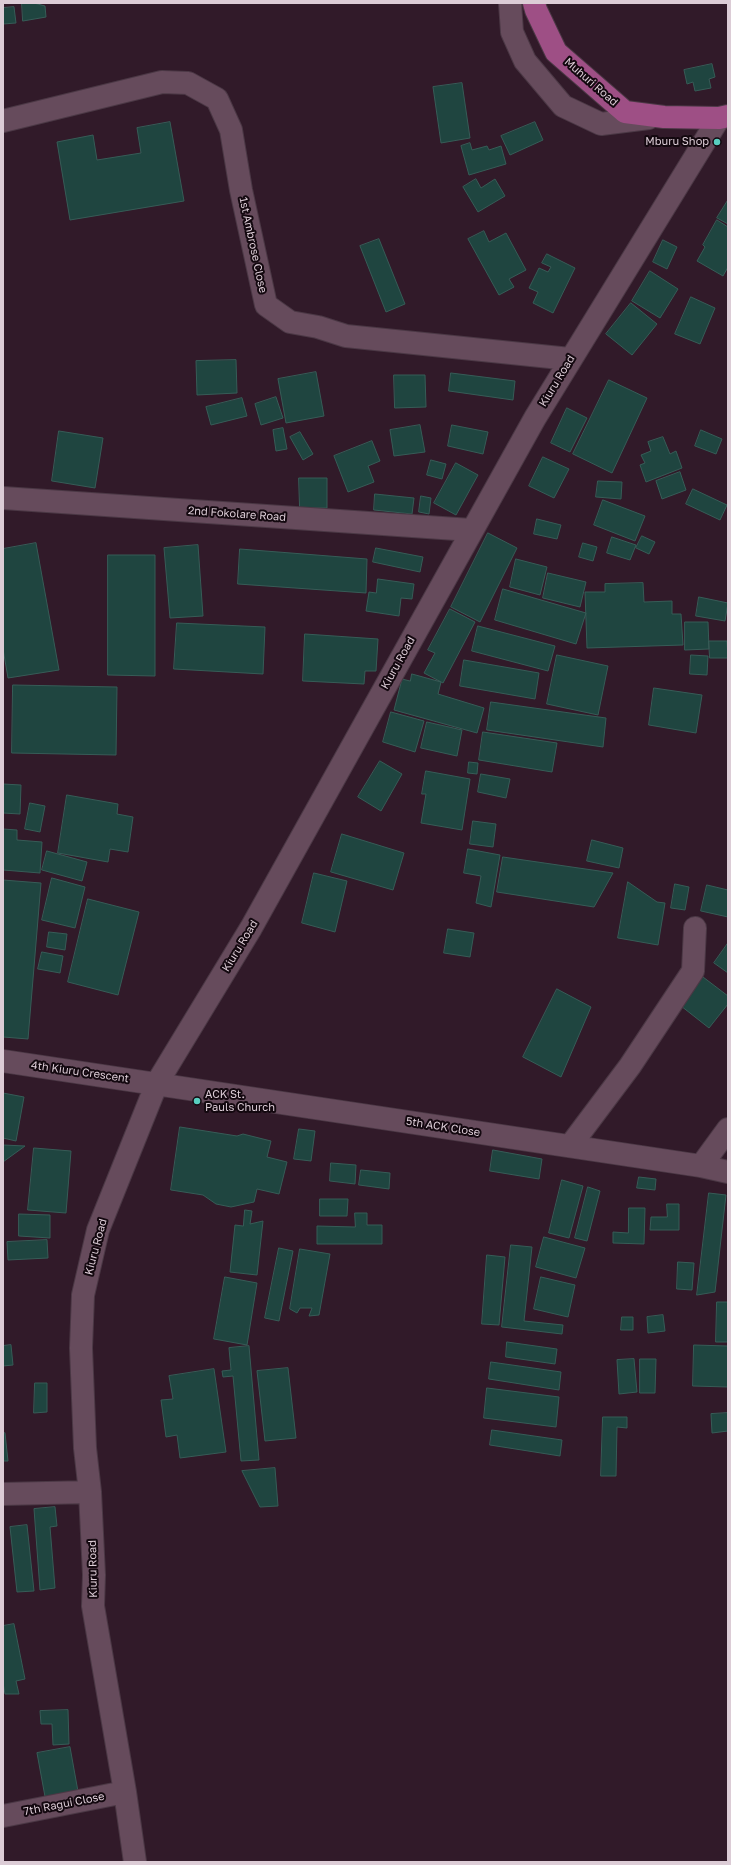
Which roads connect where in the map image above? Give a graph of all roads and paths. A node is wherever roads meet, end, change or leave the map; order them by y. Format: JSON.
{"nodes":[{"id":1,"x":510,"y":3,"type":"edge"},
{"id":2,"x":534,"y":3,"type":"edge"},
{"id":3,"x":664,"y":116,"type":"junction"},
{"id":4,"x":723,"y":117,"type":"edge"},
{"id":5,"x":3,"y":121,"type":"edge"},
{"id":6,"x":570,"y":359,"type":"junction"},
{"id":7,"x":3,"y":498,"type":"edge"},
{"id":8,"x":471,"y":530,"type":"junction"},
{"id":9,"x":695,"y":928,"type":"dead end"},
{"id":10,"x":3,"y":1061,"type":"edge"},
{"id":11,"x":157,"y":1083,"type":"junction"},
{"id":12,"x":728,"y":1129,"type":"edge"},
{"id":13,"x":570,"y":1146,"type":"junction"},
{"id":14,"x":701,"y":1166,"type":"junction"},
{"id":15,"x":728,"y":1172,"type":"edge"},
{"id":16,"x":90,"y":1492,"type":"junction"},
{"id":17,"x":3,"y":1494,"type":"edge"},
{"id":18,"x":125,"y":1792,"type":"junction"},
{"id":19,"x":3,"y":1816,"type":"edge"},
{"id":20,"x":135,"y":1862,"type":"edge"}],
"edges":[{"from":1,"to":3,"type":"street"},
{"from":2,"to":3,"type":"main road","name":"Muhuri Road"},
{"from":3,"to":4,"type":"main road","name":"Muhuri Road"},
{"from":4,"to":6,"type":"street","name":"Kiuru Road"},
{"from":5,"to":6,"type":"street","name":"1st Ambrose Close"},
{"from":6,"to":8,"type":"street","name":"Kiuru Road"},
{"from":7,"to":8,"type":"street","name":"2nd Fokolare Road"},
{"from":8,"to":11,"type":"street","name":"Kiuru Road"},
{"from":9,"to":13,"type":"street"},
{"from":10,"to":11,"type":"street","name":"4th Kiuru Crescent"},
{"from":11,"to":13,"type":"street","name":"5th ACK Close"},
{"from":11,"to":16,"type":"street","name":"Kiuru Road"},
{"from":12,"to":14,"type":"street"},
{"from":13,"to":14,"type":"street","name":"5th ACK Close"},
{"from":14,"to":15,"type":"street","name":"5th ACK Close"},
{"from":16,"to":17,"type":"street"},
{"from":16,"to":18,"type":"street","name":"Kiuru Road"},
{"from":18,"to":19,"type":"street","name":"7th Ragui Close"},
{"from":18,"to":20,"type":"street","name":"Kiuru Road"}]}
